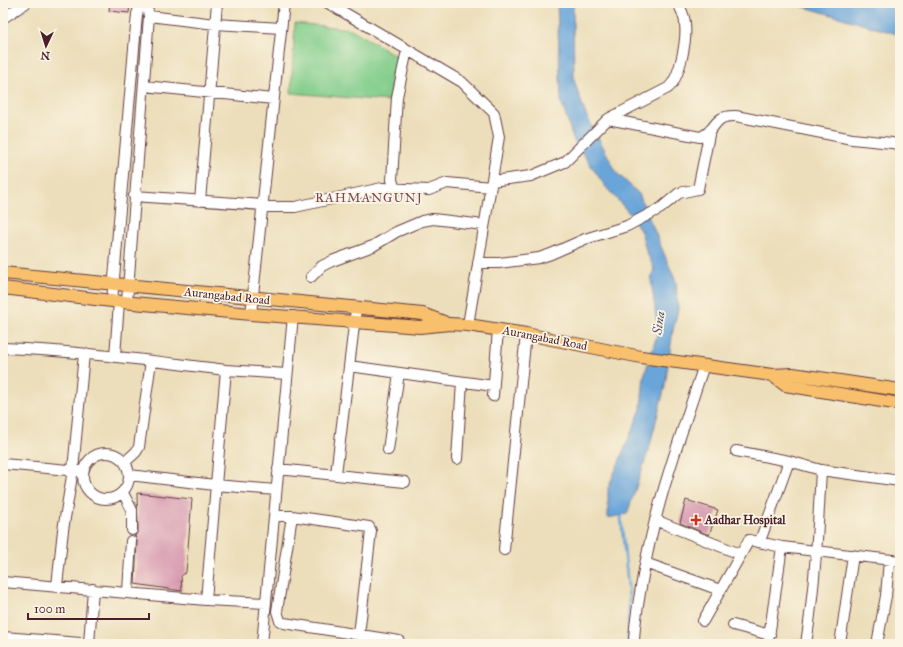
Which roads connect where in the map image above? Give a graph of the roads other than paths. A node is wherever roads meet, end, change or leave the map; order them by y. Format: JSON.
{"nodes":[{"id":1,"x":26,"y":3,"type":"edge"},
{"id":2,"x":141,"y":3,"type":"edge"},
{"id":3,"x":146,"y":3,"type":"edge"},
{"id":4,"x":217,"y":3,"type":"edge"},
{"id":5,"x":284,"y":3,"type":"edge"},
{"id":6,"x":678,"y":3,"type":"edge"},
{"id":7,"x":334,"y":4,"type":"edge"},
{"id":8,"x":149,"y":16,"type":"junction"},
{"id":9,"x":3,"y":18,"type":"edge"},
{"id":10,"x":216,"y":24,"type":"junction"},
{"id":11,"x":281,"y":28,"type":"junction"},
{"id":12,"x":407,"y":50,"type":"junction"},
{"id":13,"x":144,"y":86,"type":"junction"},
{"id":14,"x":210,"y":94,"type":"junction"},
{"id":15,"x":273,"y":99,"type":"junction"},
{"id":16,"x":605,"y":121,"type":"junction"},
{"id":17,"x":710,"y":130,"type":"junction"},
{"id":18,"x":900,"y":145,"type":"edge"},
{"id":19,"x":491,"y":184,"type":"junction"},
{"id":20,"x":395,"y":188,"type":"junction"},
{"id":21,"x":134,"y":196,"type":"junction"},
{"id":22,"x":200,"y":201,"type":"junction"},
{"id":23,"x":262,"y":206,"type":"junction"},
{"id":24,"x":484,"y":225,"type":"junction"},
{"id":25,"x":478,"y":263,"type":"junction"},
{"id":26,"x":3,"y":273,"type":"edge"},
{"id":27,"x":311,"y":277,"type":"dead end"},
{"id":28,"x":113,"y":285,"type":"junction"},
{"id":29,"x":128,"y":286,"type":"junction"},
{"id":30,"x":3,"y":288,"type":"edge"},
{"id":31,"x":252,"y":298,"type":"junction"},
{"id":32,"x":119,"y":302,"type":"junction"},
{"id":33,"x":356,"y":309,"type":"junction"},
{"id":34,"x":251,"y":314,"type":"junction"},
{"id":35,"x":293,"y":316,"type":"junction"},
{"id":36,"x":355,"y":321,"type":"junction"},
{"id":37,"x":449,"y":324,"type":"junction"},
{"id":38,"x":468,"y":325,"type":"junction"},
{"id":39,"x":498,"y":329,"type":"junction"},
{"id":40,"x":526,"y":334,"type":"junction"},
{"id":41,"x":3,"y":348,"type":"edge"},
{"id":42,"x":84,"y":354,"type":"junction"},
{"id":43,"x":115,"y":356,"type":"junction"},
{"id":44,"x":151,"y":361,"type":"junction"},
{"id":45,"x":699,"y":365,"type":"junction"},
{"id":46,"x":350,"y":366,"type":"junction"},
{"id":47,"x":226,"y":370,"type":"junction"},
{"id":48,"x":399,"y":373,"type":"junction"},
{"id":49,"x":287,"y":374,"type":"junction"},
{"id":50,"x":772,"y":375,"type":"junction"},
{"id":51,"x":462,"y":382,"type":"junction"},
{"id":52,"x":900,"y":390,"type":"edge"},
{"id":53,"x":900,"y":404,"type":"edge"},
{"id":54,"x":388,"y":450,"type":"dead end"},
{"id":55,"x":736,"y":451,"type":"dead end"},
{"id":56,"x":457,"y":459,"type":"dead end"},
{"id":57,"x":788,"y":461,"type":"junction"},
{"id":58,"x":125,"y":462,"type":"junction"},
{"id":59,"x":3,"y":464,"type":"edge"},
{"id":60,"x":278,"y":468,"type":"junction"},
{"id":61,"x":73,"y":470,"type":"junction"},
{"id":62,"x":821,"y":470,"type":"junction"},
{"id":63,"x":83,"y":471,"type":"junction"},
{"id":64,"x":336,"y":474,"type":"junction"},
{"id":65,"x":129,"y":475,"type":"junction"},
{"id":66,"x":900,"y":481,"type":"edge"},
{"id":67,"x":405,"y":482,"type":"dead end"},
{"id":68,"x":215,"y":485,"type":"junction"},
{"id":69,"x":276,"y":490,"type":"junction"},
{"id":70,"x":123,"y":493,"type":"junction"},
{"id":71,"x":274,"y":516,"type":"junction"},
{"id":72,"x":292,"y":516,"type":"junction"},
{"id":73,"x":655,"y":520,"type":"junction"},
{"id":74,"x":132,"y":530,"type":"dead end"},
{"id":75,"x":131,"y":541,"type":"dead end"},
{"id":76,"x":760,"y":541,"type":"junction"},
{"id":77,"x":782,"y":547,"type":"junction"},
{"id":78,"x":504,"y":550,"type":"dead end"},
{"id":79,"x":816,"y":551,"type":"junction"},
{"id":80,"x":740,"y":554,"type":"junction"},
{"id":81,"x":853,"y":555,"type":"junction"},
{"id":82,"x":889,"y":560,"type":"junction"},
{"id":83,"x":900,"y":561,"type":"edge"},
{"id":84,"x":645,"y":563,"type":"junction"},
{"id":85,"x":3,"y":582,"type":"edge"},
{"id":86,"x":58,"y":586,"type":"junction"},
{"id":87,"x":93,"y":589,"type":"junction"},
{"id":88,"x":720,"y":590,"type":"junction"},
{"id":89,"x":128,"y":592,"type":"junction"},
{"id":90,"x":206,"y":600,"type":"junction"},
{"id":91,"x":266,"y":603,"type":"junction"},
{"id":92,"x":703,"y":621,"type":"dead end"},
{"id":93,"x":733,"y":625,"type":"dead end"},
{"id":94,"x":359,"y":635,"type":"junction"},
{"id":95,"x":3,"y":636,"type":"edge"},
{"id":96,"x":769,"y":639,"type":"edge"},
{"id":97,"x":399,"y":641,"type":"dead end"},
{"id":98,"x":61,"y":643,"type":"edge"},
{"id":99,"x":90,"y":644,"type":"edge"},
{"id":100,"x":93,"y":644,"type":"edge"},
{"id":101,"x":262,"y":644,"type":"edge"},
{"id":102,"x":634,"y":644,"type":"edge"},
{"id":103,"x":806,"y":644,"type":"edge"},
{"id":104,"x":840,"y":644,"type":"edge"},
{"id":105,"x":876,"y":644,"type":"edge"}],
"edges":[{"from":1,"to":9,"type":"street"},
{"from":2,"to":28,"type":"street"},
{"from":3,"to":8,"type":"street"},
{"from":4,"to":10,"type":"street"},
{"from":5,"to":11,"type":"street"},
{"from":6,"to":16,"type":"street"},
{"from":7,"to":12,"type":"street"},
{"from":8,"to":10,"type":"street"},
{"from":8,"to":13,"type":"street"},
{"from":10,"to":11,"type":"street"},
{"from":10,"to":14,"type":"street"},
{"from":11,"to":15,"type":"street"},
{"from":12,"to":19,"type":"street"},
{"from":12,"to":20,"type":"street"},
{"from":13,"to":14,"type":"street"},
{"from":13,"to":21,"type":"street"},
{"from":14,"to":15,"type":"street"},
{"from":14,"to":22,"type":"street"},
{"from":15,"to":23,"type":"street"},
{"from":16,"to":17,"type":"street"},
{"from":16,"to":19,"type":"street"},
{"from":17,"to":18,"type":"street"},
{"from":17,"to":25,"type":"street"},
{"from":19,"to":20,"type":"street"},
{"from":19,"to":24,"type":"street"},
{"from":20,"to":23,"type":"street"},
{"from":21,"to":22,"type":"street"},
{"from":21,"to":29,"type":"street"},
{"from":22,"to":23,"type":"street"},
{"from":23,"to":31,"type":"street"},
{"from":24,"to":25,"type":"street"},
{"from":24,"to":27,"type":"street"},
{"from":25,"to":38,"type":"street"},
{"from":26,"to":28,"type":"main road","name":"Aurangabad Road"},
{"from":28,"to":29,"type":"main road","name":"Aurangabad Road"},
{"from":28,"to":32,"type":"street"},
{"from":29,"to":31,"type":"main road","name":"Aurangabad Road"},
{"from":29,"to":32,"type":"street"},
{"from":30,"to":32,"type":"main road","name":"Aurangabad Road"},
{"from":31,"to":33,"type":"main road","name":"Aurangabad Road"},
{"from":31,"to":34,"type":"street"},
{"from":32,"to":34,"type":"main road","name":"Aurangabad Road"},
{"from":32,"to":43,"type":"street"},
{"from":33,"to":36,"type":"street"},
{"from":33,"to":37,"type":"main road","name":"Aurangabad Road"},
{"from":34,"to":35,"type":"main road","name":"Aurangabad Road"},
{"from":35,"to":36,"type":"main road","name":"Aurangabad Road"},
{"from":35,"to":49,"type":"street"},
{"from":36,"to":37,"type":"main road","name":"Aurangabad Road"},
{"from":36,"to":46,"type":"street"},
{"from":37,"to":38,"type":"main road","name":"Aurangabad Road"},
{"from":38,"to":39,"type":"main road","name":"Aurangabad Road"},
{"from":39,"to":40,"type":"main road","name":"Aurangabad Road"},
{"from":39,"to":51,"type":"street"},
{"from":40,"to":45,"type":"main road","name":"Aurangabad Road"},
{"from":40,"to":78,"type":"street"},
{"from":41,"to":42,"type":"street"},
{"from":42,"to":43,"type":"street"},
{"from":42,"to":61,"type":"street"},
{"from":43,"to":44,"type":"street"},
{"from":44,"to":47,"type":"street"},
{"from":44,"to":58,"type":"street"},
{"from":45,"to":50,"type":"main road"},
{"from":45,"to":73,"type":"street"},
{"from":46,"to":48,"type":"street"},
{"from":46,"to":64,"type":"street"},
{"from":47,"to":49,"type":"street"},
{"from":47,"to":68,"type":"street"},
{"from":48,"to":51,"type":"street"},
{"from":48,"to":54,"type":"street"},
{"from":49,"to":60,"type":"street"},
{"from":50,"to":52,"type":"main road"},
{"from":50,"to":53,"type":"main road"},
{"from":51,"to":56,"type":"street"},
{"from":55,"to":57,"type":"street"},
{"from":57,"to":62,"type":"street"},
{"from":57,"to":76,"type":"street"},
{"from":58,"to":63,"type":"street"},
{"from":58,"to":65,"type":"street"},
{"from":59,"to":61,"type":"street"},
{"from":60,"to":64,"type":"street"},
{"from":60,"to":69,"type":"street"},
{"from":61,"to":63,"type":"street"},
{"from":61,"to":86,"type":"street"},
{"from":62,"to":66,"type":"street"},
{"from":62,"to":79,"type":"street"},
{"from":63,"to":70,"type":"street"},
{"from":64,"to":67,"type":"street"},
{"from":65,"to":68,"type":"street"},
{"from":65,"to":70,"type":"street"},
{"from":68,"to":69,"type":"street"},
{"from":68,"to":90,"type":"street"},
{"from":69,"to":71,"type":"street"},
{"from":70,"to":74,"type":"street"},
{"from":71,"to":72,"type":"street"},
{"from":71,"to":91,"type":"street"},
{"from":72,"to":94,"type":"street"},
{"from":72,"to":94,"type":"street"},
{"from":73,"to":80,"type":"street"},
{"from":73,"to":84,"type":"street"},
{"from":75,"to":89,"type":"street"},
{"from":76,"to":77,"type":"street"},
{"from":76,"to":80,"type":"street"},
{"from":77,"to":79,"type":"street"},
{"from":77,"to":96,"type":"street"},
{"from":79,"to":81,"type":"street"},
{"from":79,"to":103,"type":"street"},
{"from":80,"to":88,"type":"street"},
{"from":81,"to":82,"type":"street"},
{"from":81,"to":104,"type":"street"},
{"from":82,"to":83,"type":"street"},
{"from":82,"to":105,"type":"street"},
{"from":84,"to":88,"type":"street"},
{"from":84,"to":102,"type":"street"},
{"from":85,"to":86,"type":"street"},
{"from":86,"to":87,"type":"street"},
{"from":87,"to":89,"type":"street"},
{"from":87,"to":99,"type":"street"},
{"from":88,"to":92,"type":"street"},
{"from":89,"to":90,"type":"street"},
{"from":90,"to":91,"type":"street"},
{"from":91,"to":101,"type":"street"},
{"from":93,"to":96,"type":"street"},
{"from":94,"to":97,"type":"street"},
{"from":95,"to":98,"type":"street"},
{"from":98,"to":99,"type":"street"},
{"from":99,"to":100,"type":"street"}]}
